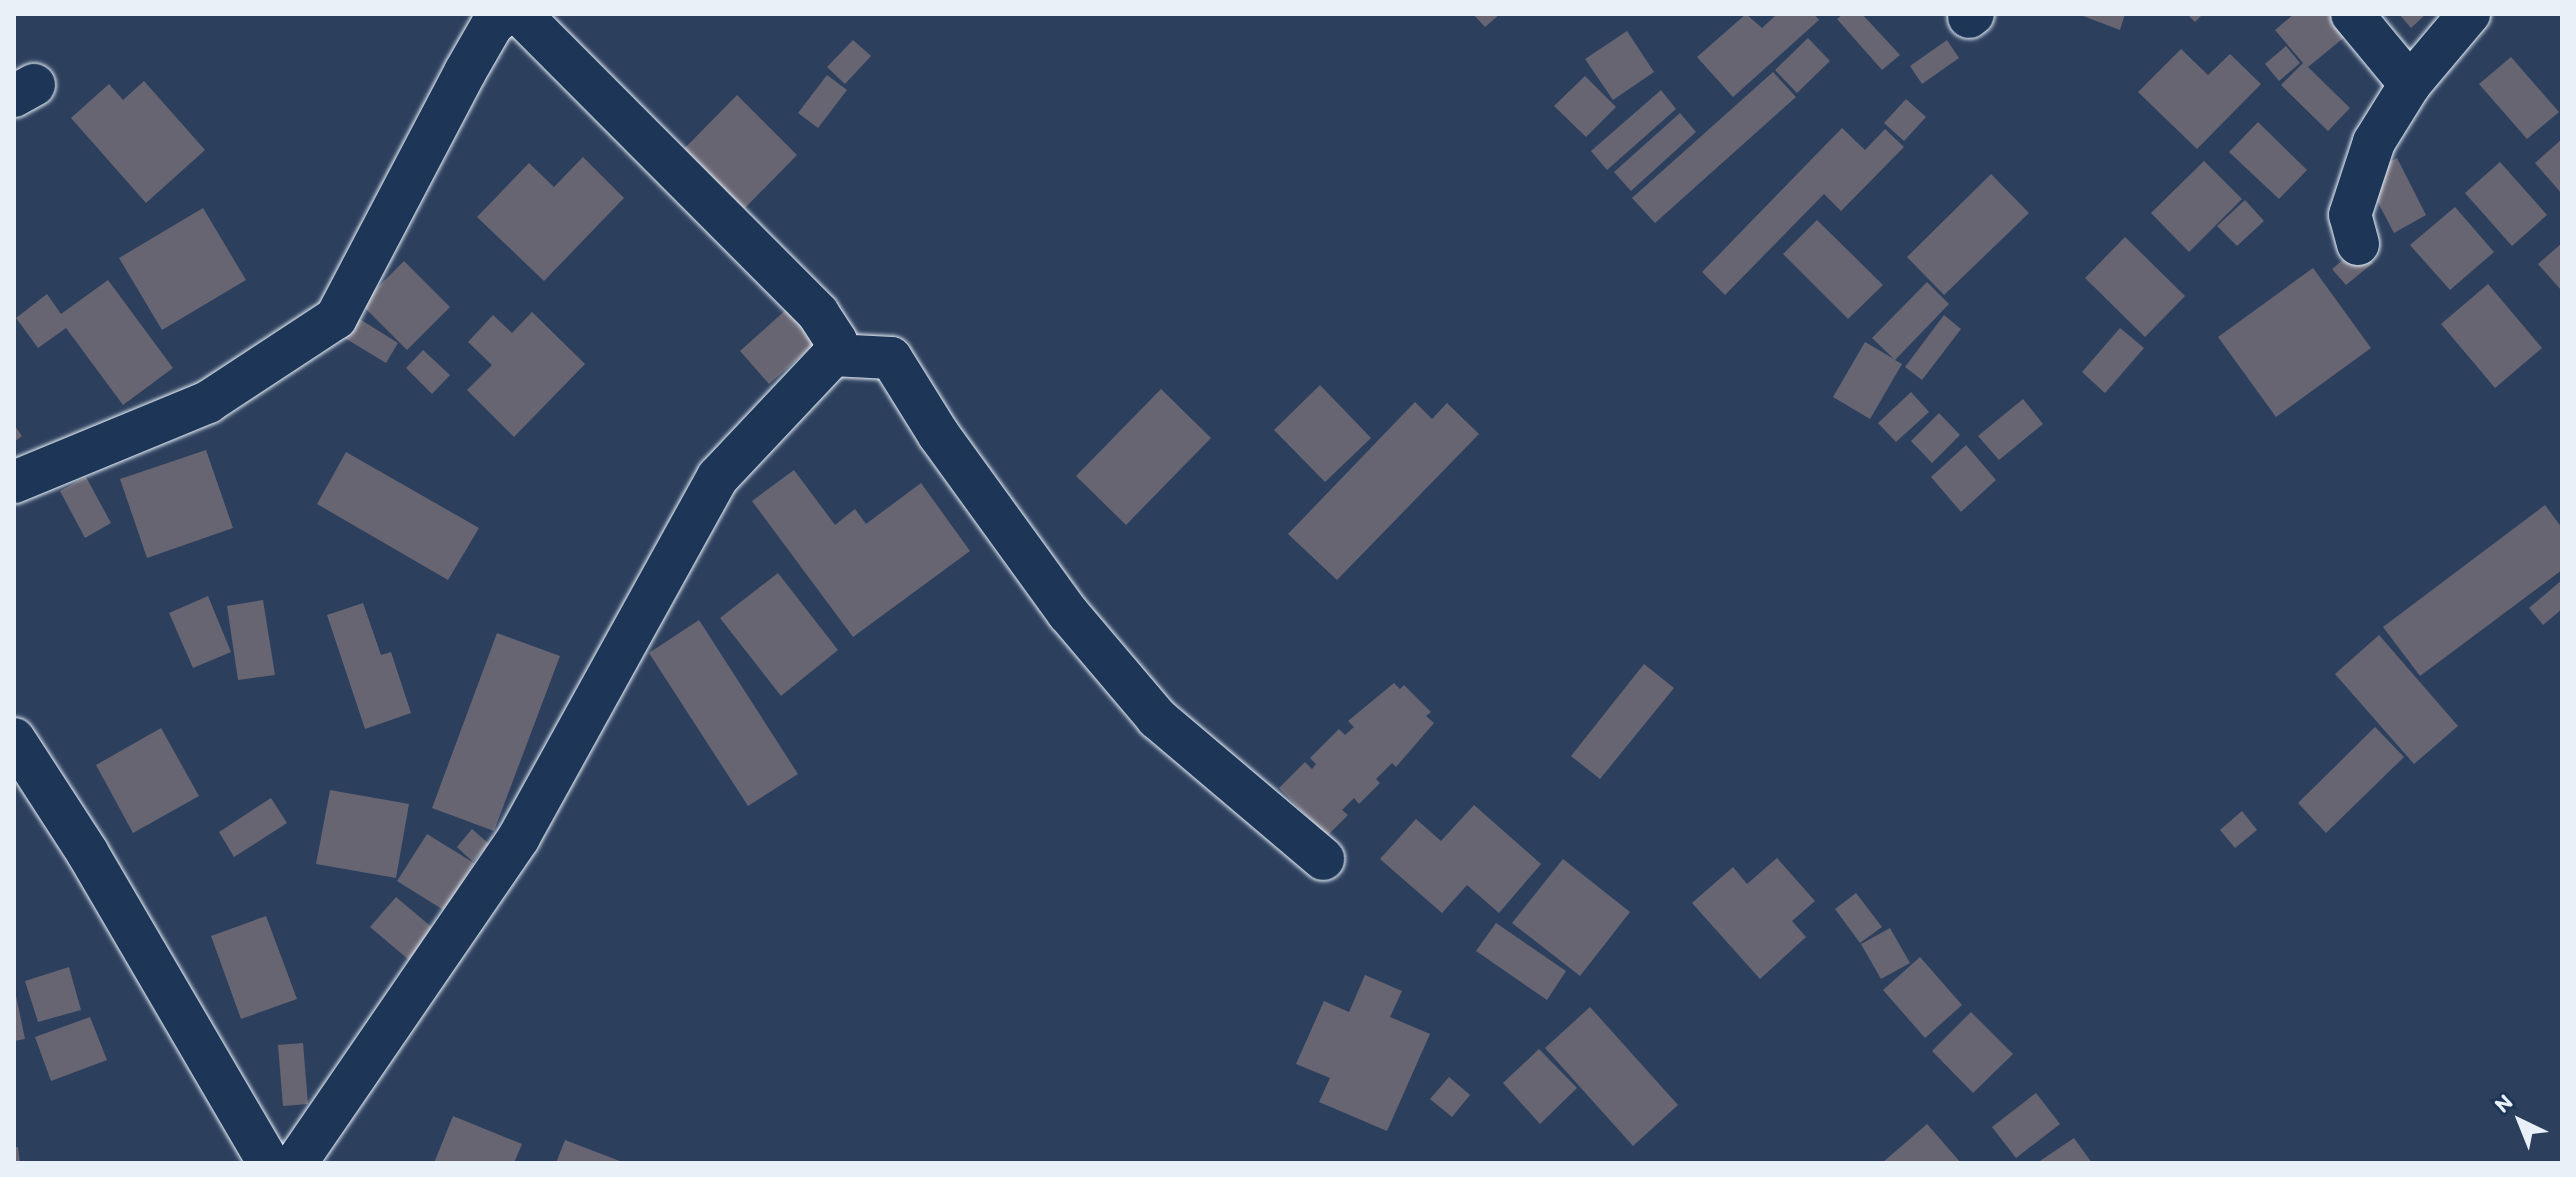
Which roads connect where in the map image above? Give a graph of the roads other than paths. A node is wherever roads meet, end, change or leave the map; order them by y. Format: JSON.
{"nodes":[{"id":1,"x":505,"y":14,"type":"edge"},
{"id":2,"x":520,"y":14,"type":"edge"},
{"id":3,"x":2352,"y":14,"type":"edge"},
{"id":4,"x":2469,"y":14,"type":"edge"},
{"id":5,"x":2410,"y":84,"type":"junction"},
{"id":6,"x":2358,"y":244,"type":"dead end"},
{"id":7,"x":833,"y":355,"type":"junction"},
{"id":8,"x":14,"y":482,"type":"edge"},
{"id":9,"x":14,"y":739,"type":"edge"},
{"id":10,"x":1323,"y":859,"type":"dead end"},
{"id":11,"x":269,"y":1163,"type":"edge"},
{"id":12,"x":296,"y":1163,"type":"edge"}],
"edges":[{"from":1,"to":8,"type":"street"},
{"from":2,"to":7,"type":"street"},
{"from":3,"to":5,"type":"street"},
{"from":4,"to":5,"type":"street"},
{"from":5,"to":6,"type":"street"},
{"from":7,"to":10,"type":"street"},
{"from":7,"to":12,"type":"street"},
{"from":9,"to":11,"type":"street"}]}
